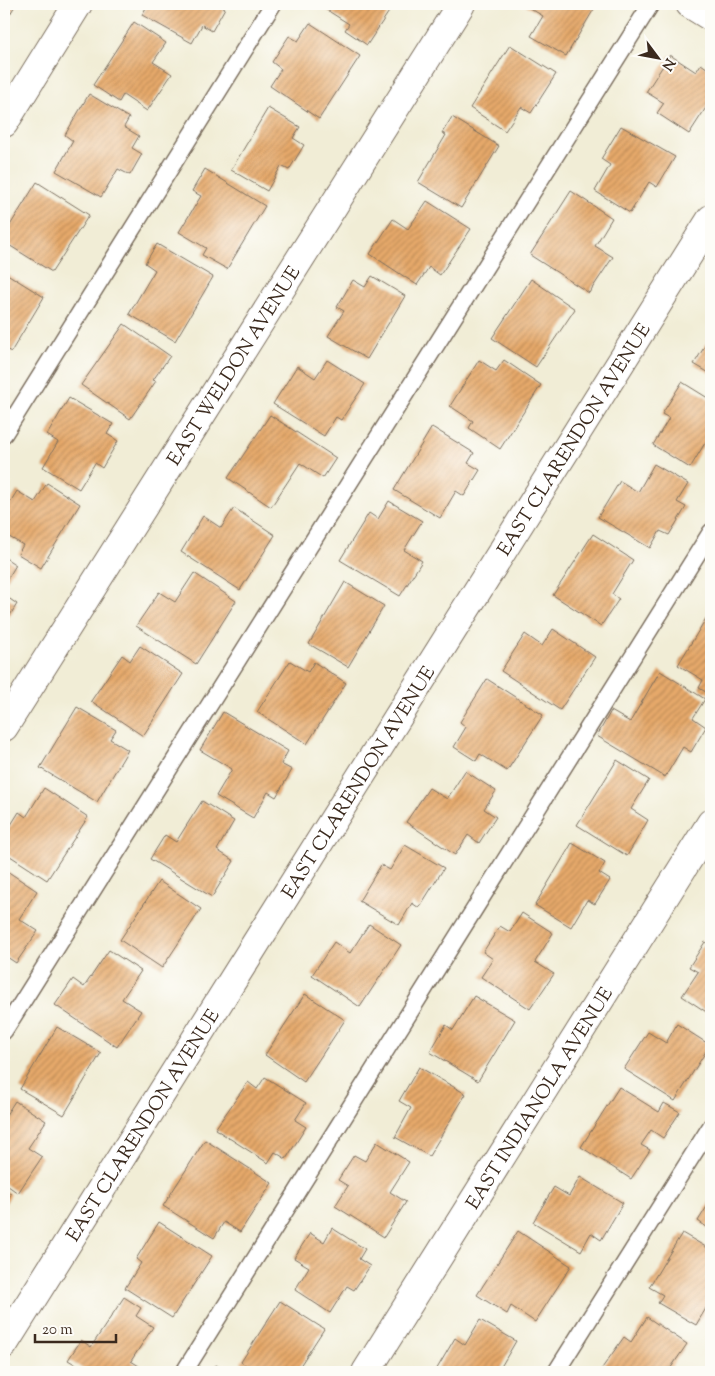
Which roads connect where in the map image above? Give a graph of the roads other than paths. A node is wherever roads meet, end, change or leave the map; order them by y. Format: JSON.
{"nodes":[{"id":1,"x":78,"y":4,"type":"edge"},
{"id":2,"x":273,"y":4,"type":"edge"},
{"id":3,"x":461,"y":4,"type":"edge"},
{"id":4,"x":651,"y":4,"type":"edge"},
{"id":5,"x":690,"y":4,"type":"edge"},
{"id":6,"x":711,"y":17,"type":"edge"},
{"id":7,"x":4,"y":122,"type":"edge"},
{"id":8,"x":711,"y":219,"type":"edge"},
{"id":9,"x":4,"y":434,"type":"edge"},
{"id":10,"x":711,"y":532,"type":"edge"},
{"id":11,"x":4,"y":727,"type":"edge"},
{"id":12,"x":711,"y":823,"type":"edge"},
{"id":13,"x":4,"y":1031,"type":"edge"},
{"id":14,"x":711,"y":1126,"type":"edge"},
{"id":15,"x":4,"y":1344,"type":"edge"},
{"id":16,"x":184,"y":1372,"type":"edge"},
{"id":17,"x":366,"y":1372,"type":"edge"},
{"id":18,"x":556,"y":1372,"type":"edge"}],
"edges":[{"from":1,"to":7,"type":"street"},
{"from":2,"to":9,"type":"lane"},
{"from":3,"to":11,"type":"street","name":"EAST WELDON AVENUE"},
{"from":4,"to":13,"type":"lane"},
{"from":5,"to":6,"type":"street"},
{"from":8,"to":15,"type":"street","name":"EAST CLARENDON AVENUE"},
{"from":10,"to":16,"type":"lane"},
{"from":12,"to":17,"type":"street","name":"EAST INDIANOLA AVENUE"},
{"from":14,"to":18,"type":"lane"}]}
